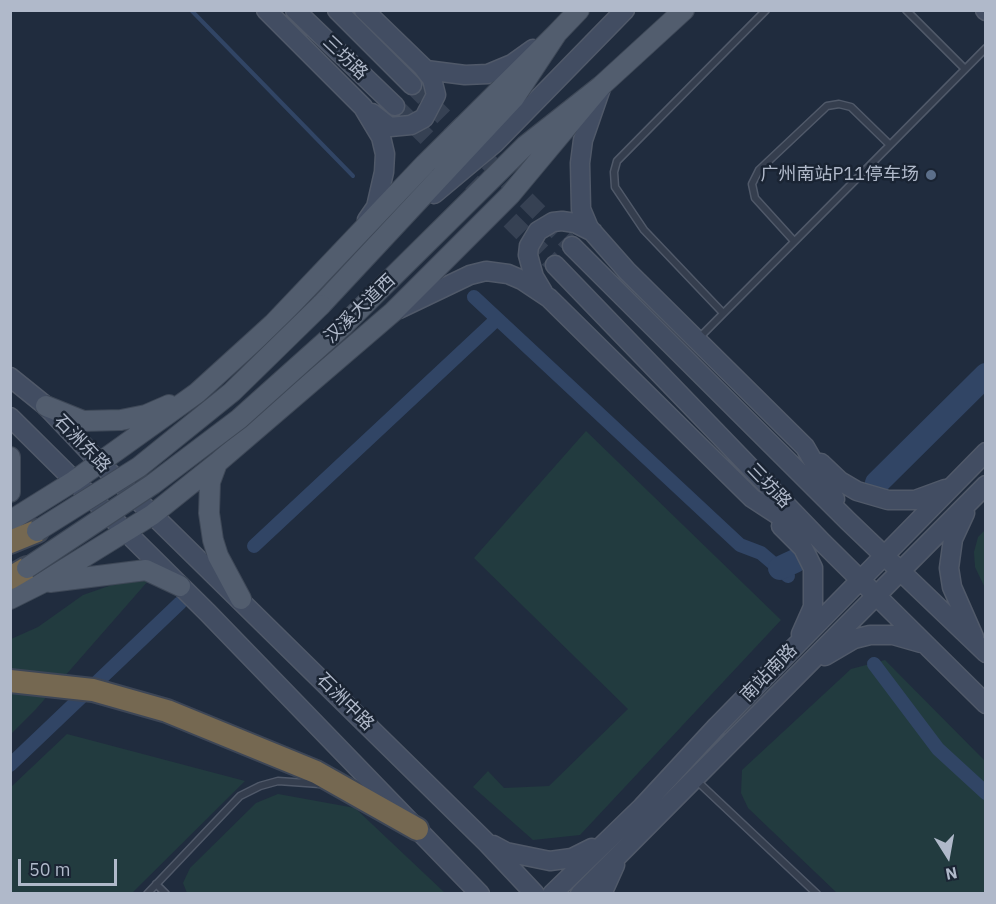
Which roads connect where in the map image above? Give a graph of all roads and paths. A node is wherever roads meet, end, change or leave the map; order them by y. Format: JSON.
{"nodes":[{"id":1,"x":266,"y":10,"type":"edge"},
{"id":2,"x":295,"y":10,"type":"edge"},
{"id":3,"x":337,"y":10,"type":"edge"},
{"id":4,"x":364,"y":10,"type":"edge"},
{"id":5,"x":579,"y":10,"type":"edge"},
{"id":6,"x":625,"y":10,"type":"edge"},
{"id":7,"x":684,"y":10,"type":"edge"},
{"id":8,"x":766,"y":10,"type":"edge"},
{"id":9,"x":906,"y":10,"type":"edge"},
{"id":10,"x":557,"y":33,"type":"junction"},
{"id":11,"x":986,"y":48,"type":"edge"},
{"id":12,"x":422,"y":66,"type":"junction"},
{"id":13,"x":965,"y":69,"type":"junction"},
{"id":14,"x":412,"y":85,"type":"tunnel mouth"},
{"id":15,"x":602,"y":86,"type":"junction"},
{"id":16,"x":394,"y":106,"type":"tunnel mouth"},
{"id":17,"x":363,"y":107,"type":"junction"},
{"id":18,"x":890,"y":145,"type":"junction"},
{"id":19,"x":395,"y":226,"type":"junction"},
{"id":20,"x":593,"y":232,"type":"junction"},
{"id":21,"x":359,"y":234,"type":"junction"},
{"id":22,"x":794,"y":241,"type":"junction"},
{"id":23,"x":573,"y":246,"type":"tunnel mouth"},
{"id":24,"x":555,"y":265,"type":"tunnel mouth"},
{"id":25,"x":546,"y":297,"type":"junction"},
{"id":26,"x":393,"y":312,"type":"junction"},
{"id":27,"x":723,"y":313,"type":"junction"},
{"id":28,"x":696,"y":341,"type":"junction"},
{"id":29,"x":10,"y":377,"type":"edge"},
{"id":30,"x":196,"y":393,"type":"junction"},
{"id":31,"x":46,"y":406,"type":"junction"},
{"id":32,"x":10,"y":417,"type":"edge"},
{"id":33,"x":163,"y":419,"type":"junction"},
{"id":34,"x":805,"y":447,"type":"junction"},
{"id":35,"x":986,"y":452,"type":"edge"},
{"id":36,"x":10,"y":457,"type":"edge"},
{"id":37,"x":100,"y":463,"type":"junction"},
{"id":38,"x":212,"y":468,"type":"junction"},
{"id":39,"x":963,"y":475,"type":"junction"},
{"id":40,"x":74,"y":481,"type":"junction"},
{"id":41,"x":980,"y":490,"type":"edge"},
{"id":42,"x":10,"y":492,"type":"edge"},
{"id":43,"x":752,"y":498,"type":"junction"},
{"id":44,"x":152,"y":515,"type":"junction"},
{"id":45,"x":10,"y":521,"type":"edge"},
{"id":46,"x":848,"y":521,"type":"junction"},
{"id":47,"x":38,"y":531,"type":"joint"},
{"id":48,"x":126,"y":532,"type":"junction"},
{"id":49,"x":10,"y":543,"type":"edge"},
{"id":50,"x":824,"y":543,"type":"junction"},
{"id":51,"x":884,"y":556,"type":"junction"},
{"id":52,"x":900,"y":571,"type":"junction"},
{"id":53,"x":22,"y":576,"type":"edge"},
{"id":54,"x":860,"y":580,"type":"junction"},
{"id":55,"x":180,"y":586,"type":"junction"},
{"id":56,"x":876,"y":596,"type":"junction"},
{"id":57,"x":10,"y":599,"type":"edge"},
{"id":58,"x":241,"y":599,"type":"junction"},
{"id":59,"x":216,"y":621,"type":"junction"},
{"id":60,"x":924,"y":644,"type":"junction"},
{"id":61,"x":795,"y":647,"type":"junction"},
{"id":62,"x":981,"y":649,"type":"edge"},
{"id":63,"x":801,"y":671,"type":"junction"},
{"id":64,"x":10,"y":681,"type":"edge"},
{"id":65,"x":961,"y":683,"type":"junction"},
{"id":66,"x":986,"y":704,"type":"edge"},
{"id":67,"x":986,"y":713,"type":"edge"},
{"id":68,"x":694,"y":778,"type":"junction"},
{"id":69,"x":342,"y":786,"type":"junction"},
{"id":70,"x":417,"y":829,"type":"junction"},
{"id":71,"x":607,"y":840,"type":"junction"},
{"id":72,"x":487,"y":843,"type":"junction"},
{"id":73,"x":620,"y":854,"type":"junction"},
{"id":74,"x":156,"y":884,"type":"junction"},
{"id":75,"x":147,"y":894,"type":"edge"},
{"id":76,"x":166,"y":894,"type":"edge"},
{"id":77,"x":480,"y":894,"type":"edge"},
{"id":78,"x":535,"y":894,"type":"edge"},
{"id":79,"x":552,"y":894,"type":"edge"},
{"id":80,"x":580,"y":894,"type":"edge"},
{"id":81,"x":602,"y":894,"type":"edge"},
{"id":82,"x":817,"y":894,"type":"edge"}],
"edges":[{"from":1,"to":17,"type":"main road"},
{"from":2,"to":16,"type":"main road","name":"三坊路"},
{"from":3,"to":14,"type":"main road","name":"三坊路"},
{"from":4,"to":12,"type":"main road"},
{"from":5,"to":10,"type":"main road","name":"汉溪大道西"},
{"from":6,"to":19,"type":"main road"},
{"from":7,"to":15,"type":"main road","name":"汉溪大道西"},
{"from":8,"to":27,"type":"lane"},
{"from":9,"to":13,"type":"lane"},
{"from":10,"to":12,"type":"main road"},
{"from":10,"to":19,"type":"main road","name":"汉溪大道西"},
{"from":10,"to":21,"type":"main road"},
{"from":11,"to":13,"type":"lane"},
{"from":12,"to":17,"type":"main road"},
{"from":13,"to":18,"type":"lane"},
{"from":15,"to":20,"type":"main road"},
{"from":15,"to":26,"type":"main road"},
{"from":15,"to":53,"type":"main road","name":"汉溪大道西","bridge":true},
{"from":17,"to":21,"type":"main road"},
{"from":18,"to":22,"type":"lane"},
{"from":18,"to":22,"type":"lane"},
{"from":19,"to":47,"type":"main road","name":"汉溪大道西","bridge":true},
{"from":20,"to":25,"type":"main road"},
{"from":20,"to":28,"type":"main road"},
{"from":21,"to":30,"type":"main road"},
{"from":22,"to":27,"type":"lane"},
{"from":23,"to":46,"type":"main road","name":"三坊路"},
{"from":24,"to":50,"type":"main road","name":"三坊路"},
{"from":25,"to":26,"type":"main road"},
{"from":25,"to":43,"type":"main road"},
{"from":26,"to":38,"type":"main road"},
{"from":27,"to":28,"type":"lane"},
{"from":28,"to":34,"type":"main road"},
{"from":29,"to":31,"type":"main road","name":"石洲东路"},
{"from":30,"to":31,"type":"main road"},
{"from":30,"to":33,"type":"main road"},
{"from":31,"to":37,"type":"main road","name":"石洲东路"},
{"from":32,"to":40,"type":"main road","name":"石洲东路"},
{"from":33,"to":37,"type":"main road"},
{"from":33,"to":38,"type":"main road"},
{"from":34,"to":39,"type":"main road"},
{"from":34,"to":46,"type":"main road"},
{"from":35,"to":39,"type":"main road","name":"南站南路"},
{"from":36,"to":42,"type":"main road"},
{"from":37,"to":40,"type":"main road"},
{"from":37,"to":44,"type":"main road","name":"石洲东路"},
{"from":38,"to":44,"type":"main road"},
{"from":38,"to":58,"type":"main road"},
{"from":39,"to":51,"type":"main road","name":"南站南路"},
{"from":40,"to":45,"type":"main road"},
{"from":40,"to":48,"type":"main road","name":"石洲东路"},
{"from":41,"to":52,"type":"main road","name":"南站南路"},
{"from":41,"to":62,"type":"main road"},
{"from":43,"to":50,"type":"main road"},
{"from":43,"to":61,"type":"main road"},
{"from":44,"to":48,"type":"main road"},
{"from":44,"to":58,"type":"main road","name":"石洲中路"},
{"from":46,"to":51,"type":"main road","name":"三坊路"},
{"from":47,"to":49,"type":"highway"},
{"from":48,"to":53,"type":"main road"},
{"from":48,"to":55,"type":"main road","name":"石洲中路"},
{"from":50,"to":54,"type":"main road","name":"三坊路"},
{"from":51,"to":52,"type":"main road","name":"三坊路"},
{"from":51,"to":54,"type":"main road","name":"南站南路"},
{"from":52,"to":56,"type":"main road","name":"南站南路"},
{"from":52,"to":62,"type":"main road","name":"三坊路"},
{"from":53,"to":55,"type":"main road"},
{"from":53,"to":57,"type":"main road"},
{"from":54,"to":56,"type":"main road","name":"三坊路"},
{"from":54,"to":61,"type":"main road","name":"南站南路"},
{"from":55,"to":59,"type":"main road","name":"石洲中路"},
{"from":56,"to":60,"type":"main road","name":"三坊路"},
{"from":56,"to":63,"type":"main road","name":"南站南路"},
{"from":58,"to":59,"type":"main road"},
{"from":58,"to":72,"type":"main road","name":"石洲中路"},
{"from":59,"to":70,"type":"main road","name":"石洲中路"},
{"from":60,"to":63,"type":"main road"},
{"from":60,"to":65,"type":"main road","name":"三坊路"},
{"from":61,"to":71,"type":"main road","name":"南站南路"},
{"from":63,"to":68,"type":"main road","name":"南站南路"},
{"from":64,"to":69,"type":"highway"},
{"from":65,"to":66,"type":"main road","name":"三坊路"},
{"from":65,"to":67,"type":"main road"},
{"from":68,"to":73,"type":"main road","name":"南站南路"},
{"from":68,"to":82,"type":"lane"},
{"from":69,"to":70,"type":"highway"},
{"from":69,"to":74,"type":"lane"},
{"from":70,"to":77,"type":"main road","name":"石洲中路"},
{"from":71,"to":72,"type":"main road"},
{"from":71,"to":79,"type":"main road","name":"南站南路"},
{"from":72,"to":78,"type":"main road","name":"石洲中路"},
{"from":73,"to":80,"type":"main road","name":"南站南路"},
{"from":73,"to":81,"type":"main road"},
{"from":74,"to":75,"type":"lane"},
{"from":74,"to":76,"type":"lane"}]}
